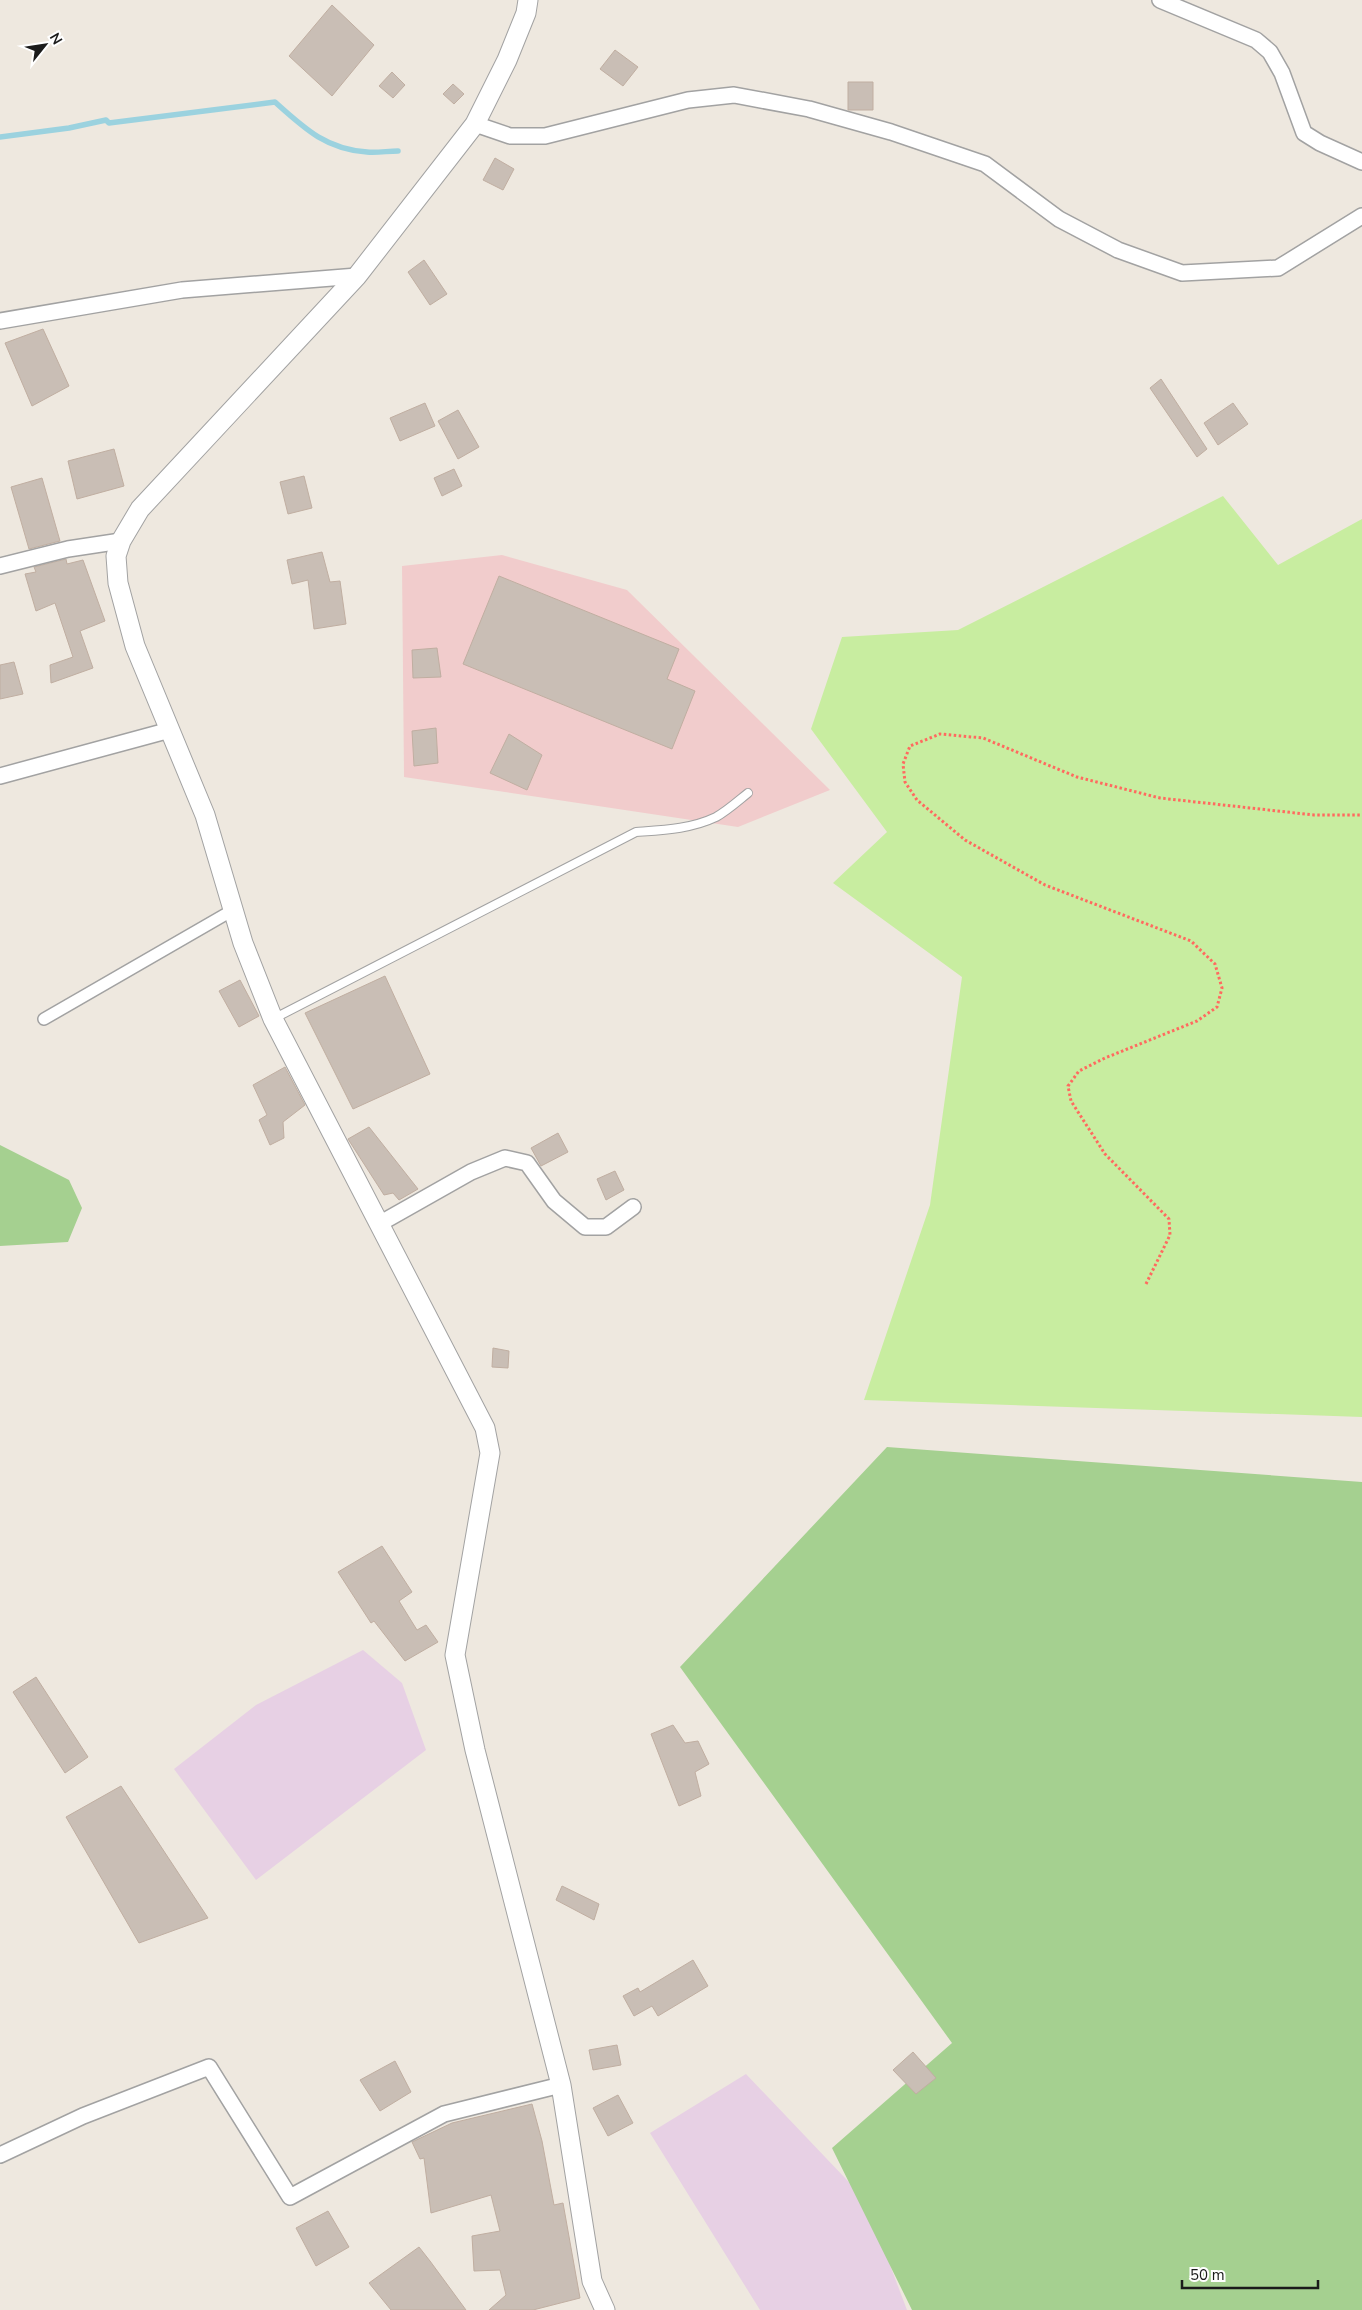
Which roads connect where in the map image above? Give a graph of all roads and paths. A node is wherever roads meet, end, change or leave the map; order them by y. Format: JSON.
{"nodes":[{"id":1,"x":528,"y":0,"type":"edge"},
{"id":2,"x":1160,"y":0,"type":"edge"},
{"id":3,"x":475,"y":124,"type":"junction"},
{"id":4,"x":1362,"y":162,"type":"edge"},
{"id":5,"x":1362,"y":216,"type":"edge"},
{"id":6,"x":357,"y":276,"type":"junction"},
{"id":7,"x":0,"y":321,"type":"edge"},
{"id":8,"x":121,"y":541,"type":"junction"},
{"id":9,"x":0,"y":566,"type":"edge"},
{"id":10,"x":170,"y":730,"type":"junction"},
{"id":11,"x":0,"y":776,"type":"edge"},
{"id":12,"x":748,"y":793,"type":"dead end"},
{"id":13,"x":1362,"y":815,"type":"edge"},
{"id":14,"x":234,"y":910,"type":"junction"},
{"id":15,"x":44,"y":1019,"type":"dead end"},
{"id":16,"x":274,"y":1019,"type":"junction"},
{"id":17,"x":633,"y":1207,"type":"dead end"},
{"id":18,"x":379,"y":1224,"type":"junction"},
{"id":19,"x":1146,"y":1284,"type":"dead end"},
{"id":20,"x":561,"y":2085,"type":"junction"},
{"id":21,"x":0,"y":2155,"type":"edge"},
{"id":22,"x":605,"y":2310,"type":"edge"}],
"edges":[{"from":1,"to":3,"type":"street"},
{"from":2,"to":4,"type":"street"},
{"from":3,"to":5,"type":"street"},
{"from":3,"to":6,"type":"street"},
{"from":6,"to":7,"type":"street"},
{"from":6,"to":8,"type":"street"},
{"from":8,"to":9,"type":"street"},
{"from":8,"to":10,"type":"street"},
{"from":10,"to":11,"type":"street"},
{"from":10,"to":14,"type":"street"},
{"from":12,"to":16,"type":"lane"},
{"from":13,"to":19,"type":"path"},
{"from":14,"to":15,"type":"street"},
{"from":14,"to":16,"type":"street"},
{"from":16,"to":18,"type":"street"},
{"from":17,"to":18,"type":"street"},
{"from":18,"to":20,"type":"street"},
{"from":20,"to":21,"type":"street"},
{"from":20,"to":22,"type":"street"}]}
